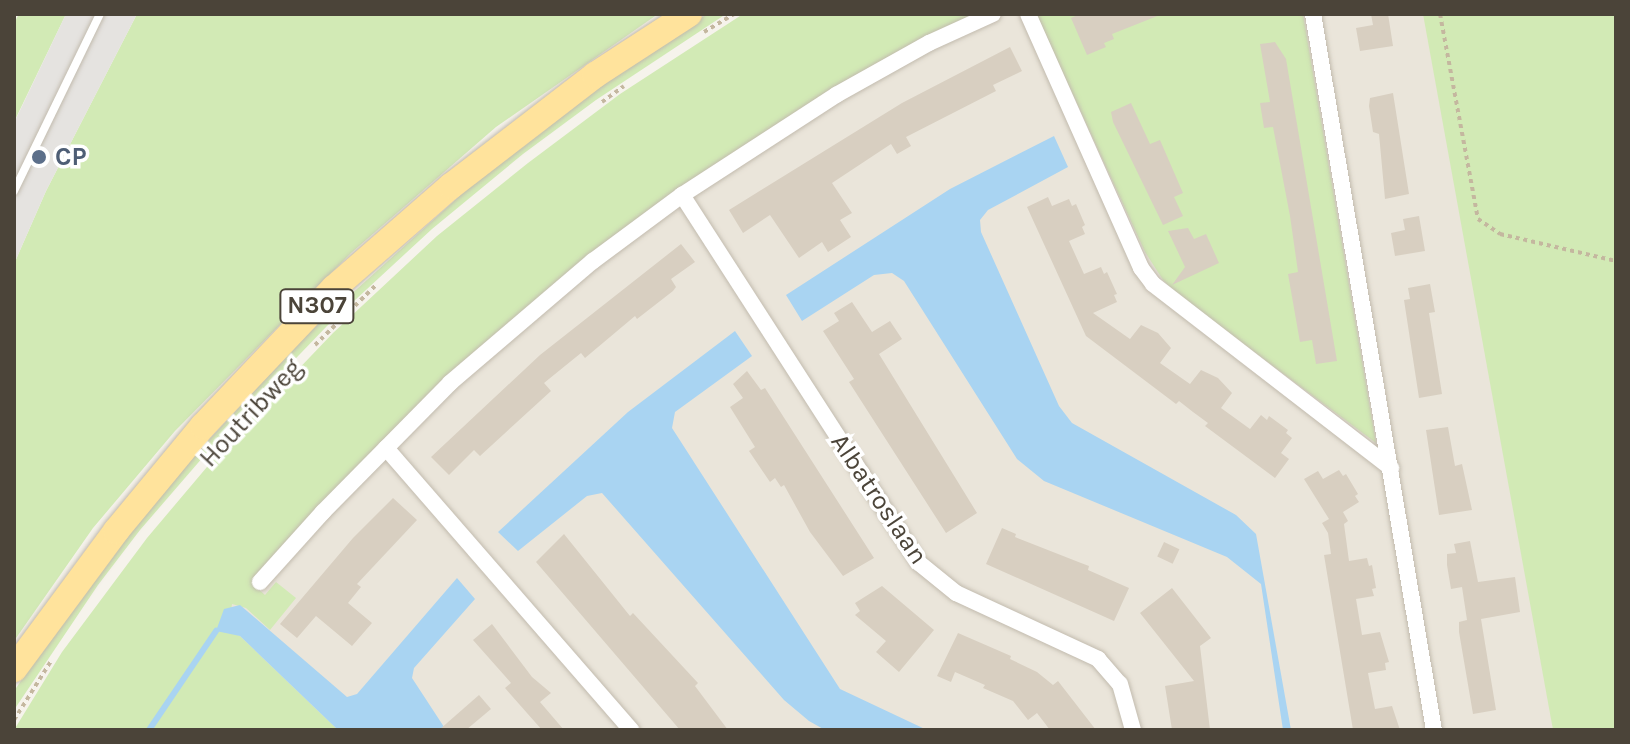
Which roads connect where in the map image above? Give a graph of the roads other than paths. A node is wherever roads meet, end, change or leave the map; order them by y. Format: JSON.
{"nodes":[{"id":1,"x":100,"y":14,"type":"edge"},
{"id":2,"x":993,"y":14,"type":"edge"},
{"id":3,"x":1028,"y":14,"type":"edge"},
{"id":4,"x":1313,"y":14,"type":"edge"},
{"id":5,"x":695,"y":24,"type":"edge"},
{"id":6,"x":14,"y":191,"type":"edge"},
{"id":7,"x":682,"y":195,"type":"junction"},
{"id":8,"x":386,"y":448,"type":"junction"},
{"id":9,"x":1391,"y":468,"type":"junction"},
{"id":10,"x":260,"y":582,"type":"dead end"},
{"id":11,"x":14,"y":669,"type":"edge"},
{"id":12,"x":631,"y":730,"type":"edge"},
{"id":13,"x":1133,"y":730,"type":"edge"},
{"id":14,"x":1434,"y":730,"type":"edge"}],
"edges":[{"from":1,"to":6,"type":"lane"},
{"from":2,"to":7,"type":"street"},
{"from":3,"to":9,"type":"street"},
{"from":4,"to":9,"type":"street"},
{"from":5,"to":11,"type":"main road","name":"Houtribweg","number":"N307"},
{"from":7,"to":8,"type":"street"},
{"from":7,"to":13,"type":"street","name":"Albatroslaan"},
{"from":8,"to":10,"type":"street"},
{"from":8,"to":12,"type":"street"},
{"from":9,"to":14,"type":"street"}]}
